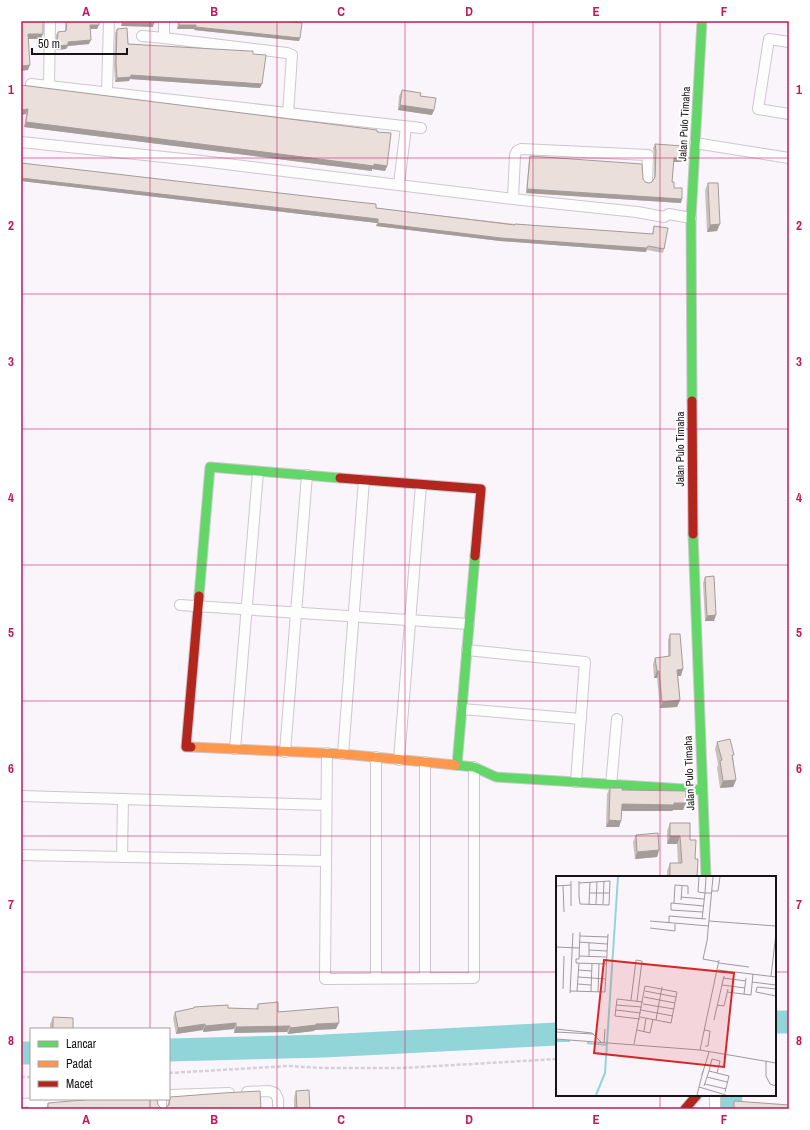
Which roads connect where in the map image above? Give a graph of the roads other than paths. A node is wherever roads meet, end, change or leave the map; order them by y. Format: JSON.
{"nodes":[{"id":1,"x":50,"y":21,"type":"edge"},
{"id":2,"x":109,"y":21,"type":"edge"},
{"id":3,"x":164,"y":21,"type":"edge"},
{"id":4,"x":702,"y":21,"type":"edge"},
{"id":5,"x":142,"y":36,"type":"dead end"},
{"id":6,"x":164,"y":38,"type":"junction"},
{"id":7,"x":789,"y":42,"type":"edge"},
{"id":8,"x":30,"y":84,"type":"dead end"},
{"id":9,"x":49,"y":85,"type":"junction"},
{"id":10,"x":107,"y":92,"type":"junction"},
{"id":11,"x":288,"y":114,"type":"junction"},
{"id":12,"x":789,"y":114,"type":"edge"},
{"id":13,"x":406,"y":127,"type":"junction"},
{"id":14,"x":421,"y":128,"type":"dead end"},
{"id":15,"x":21,"y":142,"type":"edge"},
{"id":16,"x":695,"y":143,"type":"junction"},
{"id":17,"x":789,"y":158,"type":"edge"},
{"id":18,"x":647,"y":180,"type":"dead end"},
{"id":19,"x":399,"y":184,"type":"junction"},
{"id":20,"x":513,"y":199,"type":"junction"},
{"id":21,"x":691,"y":222,"type":"junction"},
{"id":22,"x":258,"y":472,"type":"junction"},
{"id":23,"x":307,"y":475,"type":"junction"},
{"id":24,"x":364,"y":480,"type":"junction"},
{"id":25,"x":420,"y":485,"type":"junction"},
{"id":26,"x":180,"y":604,"type":"dead end"},
{"id":27,"x":198,"y":606,"type":"junction"},
{"id":28,"x":246,"y":609,"type":"junction"},
{"id":29,"x":296,"y":612,"type":"junction"},
{"id":30,"x":354,"y":616,"type":"junction"},
{"id":31,"x":410,"y":620,"type":"junction"},
{"id":32,"x":469,"y":624,"type":"junction"},
{"id":33,"x":467,"y":650,"type":"junction"},
{"id":34,"x":462,"y":709,"type":"junction"},
{"id":35,"x":581,"y":719,"type":"junction"},
{"id":36,"x":617,"y":719,"type":"dead end"},
{"id":37,"x":235,"y":749,"type":"junction"},
{"id":38,"x":285,"y":752,"type":"junction"},
{"id":39,"x":326,"y":753,"type":"junction"},
{"id":40,"x":343,"y":754,"type":"junction"},
{"id":41,"x":376,"y":757,"type":"junction"},
{"id":42,"x":399,"y":760,"type":"junction"},
{"id":43,"x":425,"y":762,"type":"junction"},
{"id":44,"x":457,"y":765,"type":"junction"},
{"id":45,"x":474,"y":767,"type":"junction"},
{"id":46,"x":576,"y":782,"type":"junction"},
{"id":47,"x":611,"y":785,"type":"junction"},
{"id":48,"x":702,"y":790,"type":"junction"},
{"id":49,"x":21,"y":796,"type":"edge"},
{"id":50,"x":123,"y":799,"type":"junction"},
{"id":51,"x":326,"y":805,"type":"junction"},
{"id":52,"x":21,"y":855,"type":"edge"},
{"id":53,"x":122,"y":857,"type":"junction"},
{"id":54,"x":326,"y":861,"type":"junction"},
{"id":55,"x":706,"y":876,"type":"edge"},
{"id":56,"x":376,"y":978,"type":"junction"},
{"id":57,"x":425,"y":978,"type":"junction"},
{"id":58,"x":170,"y":1096,"type":"edge"},
{"id":59,"x":696,"y":1096,"type":"edge"},
{"id":60,"x":715,"y":1096,"type":"edge"},
{"id":61,"x":96,"y":1100,"type":"edge"},
{"id":62,"x":21,"y":1104,"type":"edge"},
{"id":63,"x":36,"y":1106,"type":"edge"},
{"id":64,"x":278,"y":1109,"type":"edge"},
{"id":65,"x":685,"y":1109,"type":"edge"},
{"id":66,"x":715,"y":1109,"type":"edge"}],
"edges":[{"from":1,"to":9,"type":"street"},
{"from":2,"to":10,"type":"street"},
{"from":3,"to":6,"type":"street"},
{"from":4,"to":16,"type":"street","name":"Jalan Pulo Timaha"},
{"from":5,"to":6,"type":"street"},
{"from":6,"to":11,"type":"street"},
{"from":7,"to":12,"type":"street"},
{"from":8,"to":9,"type":"street"},
{"from":9,"to":10,"type":"street"},
{"from":10,"to":11,"type":"street"},
{"from":11,"to":13,"type":"street"},
{"from":13,"to":14,"type":"street"},
{"from":13,"to":19,"type":"street"},
{"from":15,"to":19,"type":"street"},
{"from":16,"to":17,"type":"street"},
{"from":16,"to":21,"type":"street","name":"Jalan Pulo Timaha"},
{"from":18,"to":20,"type":"street"},
{"from":19,"to":20,"type":"street"},
{"from":20,"to":21,"type":"street"},
{"from":21,"to":48,"type":"street","name":"Jalan Pulo Timaha"},
{"from":22,"to":23,"type":"street"},
{"from":22,"to":27,"type":"street"},
{"from":22,"to":28,"type":"street"},
{"from":23,"to":24,"type":"street"},
{"from":23,"to":29,"type":"street"},
{"from":24,"to":25,"type":"street"},
{"from":24,"to":30,"type":"street"},
{"from":25,"to":31,"type":"street"},
{"from":25,"to":32,"type":"street"},
{"from":26,"to":27,"type":"street"},
{"from":27,"to":28,"type":"street"},
{"from":27,"to":37,"type":"street"},
{"from":28,"to":29,"type":"street"},
{"from":28,"to":37,"type":"street"},
{"from":29,"to":30,"type":"street"},
{"from":29,"to":38,"type":"street"},
{"from":30,"to":31,"type":"street"},
{"from":30,"to":40,"type":"street"},
{"from":31,"to":32,"type":"street"},
{"from":31,"to":42,"type":"street"},
{"from":32,"to":33,"type":"street"},
{"from":33,"to":34,"type":"street"},
{"from":33,"to":35,"type":"street"},
{"from":34,"to":35,"type":"street"},
{"from":34,"to":44,"type":"street"},
{"from":35,"to":46,"type":"street"},
{"from":36,"to":47,"type":"street"},
{"from":37,"to":38,"type":"street"},
{"from":38,"to":39,"type":"street"},
{"from":39,"to":40,"type":"street"},
{"from":39,"to":51,"type":"street"},
{"from":40,"to":41,"type":"street"},
{"from":41,"to":42,"type":"street"},
{"from":41,"to":56,"type":"street"},
{"from":42,"to":43,"type":"street"},
{"from":43,"to":44,"type":"street"},
{"from":43,"to":57,"type":"street"},
{"from":44,"to":45,"type":"street"},
{"from":45,"to":46,"type":"street"},
{"from":45,"to":57,"type":"street"},
{"from":46,"to":47,"type":"street"},
{"from":47,"to":48,"type":"street"},
{"from":48,"to":55,"type":"street","name":"Jalan Pulo Timaha"},
{"from":49,"to":50,"type":"street"},
{"from":50,"to":51,"type":"street"},
{"from":50,"to":53,"type":"street"},
{"from":51,"to":54,"type":"street"},
{"from":52,"to":53,"type":"street"},
{"from":53,"to":54,"type":"street"},
{"from":54,"to":56,"type":"street"},
{"from":56,"to":57,"type":"street"},
{"from":58,"to":64,"type":"street"},
{"from":59,"to":65,"type":"street"},
{"from":60,"to":66,"type":"street"},
{"from":61,"to":63,"type":"street"},
{"from":62,"to":63,"type":"street"}]}
